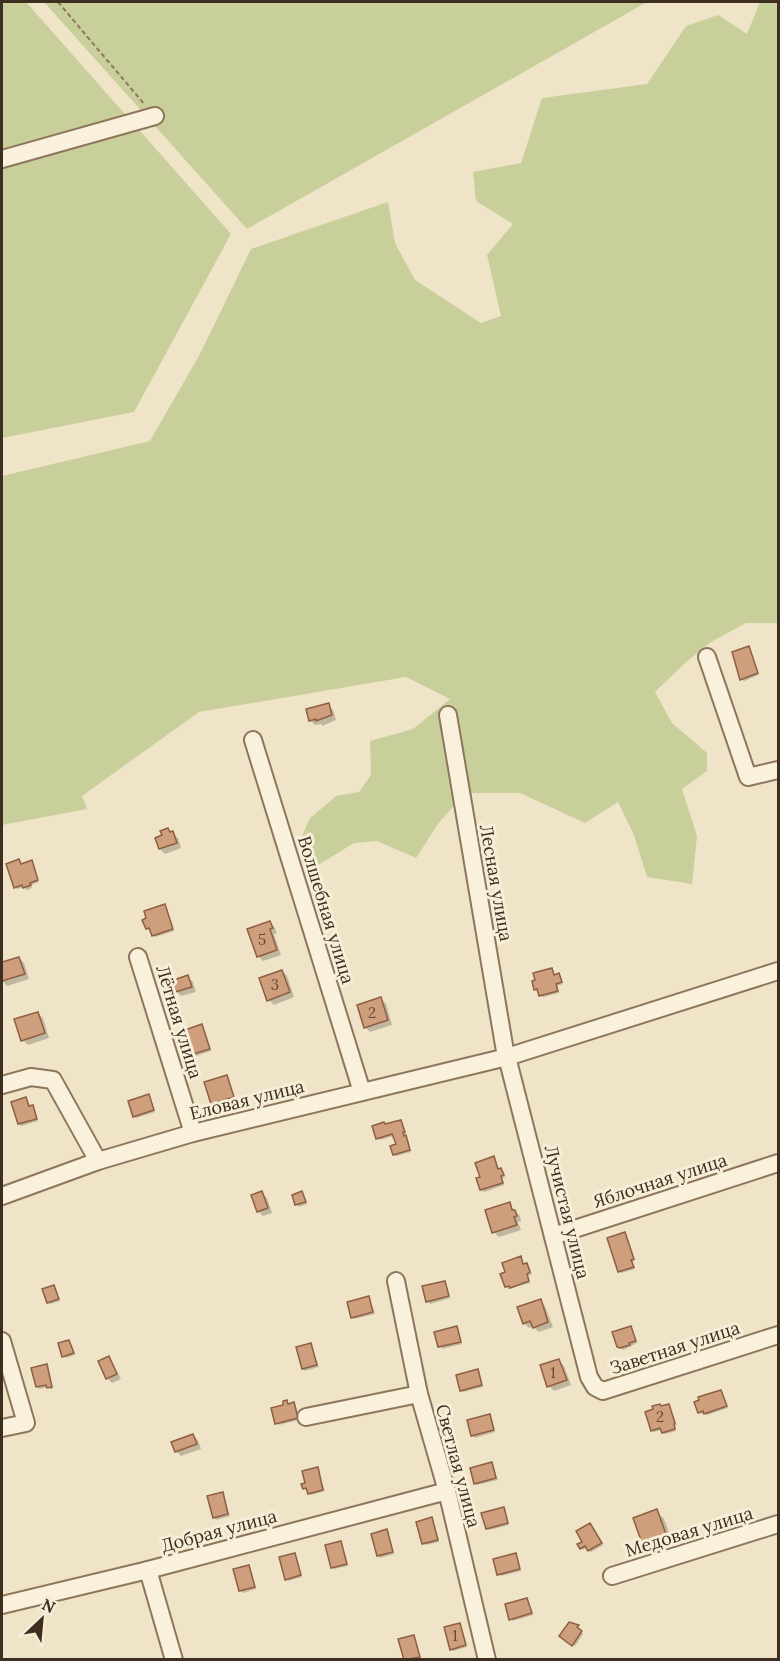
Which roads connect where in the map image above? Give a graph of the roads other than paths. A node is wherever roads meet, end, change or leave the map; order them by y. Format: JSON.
{"nodes":[{"id":1,"x":155,"y":116,"type":"road end"},
{"id":2,"x":2,"y":159,"type":"edge"},
{"id":3,"x":707,"y":657,"type":"dead end"},
{"id":4,"x":448,"y":715,"type":"dead end"},
{"id":5,"x":253,"y":740,"type":"dead end"},
{"id":6,"x":778,"y":770,"type":"edge"},
{"id":7,"x":138,"y":957,"type":"dead end"},
{"id":8,"x":778,"y":971,"type":"edge"},
{"id":9,"x":506,"y":1057,"type":"junction"},
{"id":10,"x":2,"y":1085,"type":"edge"},
{"id":11,"x":362,"y":1092,"type":"junction"},
{"id":12,"x":193,"y":1133,"type":"junction"},
{"id":13,"x":98,"y":1161,"type":"junction"},
{"id":14,"x":778,"y":1163,"type":"edge"},
{"id":15,"x":2,"y":1196,"type":"edge"},
{"id":16,"x":553,"y":1236,"type":"junction"},
{"id":17,"x":396,"y":1281,"type":"dead end"},
{"id":18,"x":778,"y":1335,"type":"edge"},
{"id":19,"x":2,"y":1341,"type":"edge"},
{"id":20,"x":589,"y":1377,"type":"joint"},
{"id":21,"x":419,"y":1394,"type":"junction"},
{"id":22,"x":306,"y":1417,"type":"dead end"},
{"id":23,"x":2,"y":1428,"type":"edge"},
{"id":24,"x":447,"y":1491,"type":"junction"},
{"id":25,"x":778,"y":1524,"type":"edge"},
{"id":26,"x":148,"y":1570,"type":"junction"},
{"id":27,"x":612,"y":1576,"type":"dead end"},
{"id":28,"x":2,"y":1605,"type":"edge"},
{"id":29,"x":174,"y":1659,"type":"edge"},
{"id":30,"x":487,"y":1659,"type":"edge"}],
"edges":[{"from":1,"to":2,"type":"street"},
{"from":3,"to":6,"type":"street"},
{"from":4,"to":9,"type":"street","name":"Лесная улица"},
{"from":5,"to":11,"type":"street","name":"Волшебная улица"},
{"from":7,"to":12,"type":"street","name":"Лётная улица"},
{"from":8,"to":9,"type":"street","name":"Еловая улица"},
{"from":9,"to":11,"type":"street","name":"Еловая улица"},
{"from":9,"to":16,"type":"street","name":"Лучистая улица"},
{"from":10,"to":13,"type":"street"},
{"from":11,"to":12,"type":"street","name":"Еловая улица"},
{"from":12,"to":13,"type":"street","name":"Еловая улица"},
{"from":13,"to":15,"type":"street","name":"Еловая улица"},
{"from":14,"to":16,"type":"street","name":"Яблочная улица"},
{"from":16,"to":20,"type":"street","name":"Лучистая улица"},
{"from":17,"to":21,"type":"street","name":"Светлая улица"},
{"from":18,"to":20,"type":"street","name":"Заветная улица"},
{"from":19,"to":23,"type":"street"},
{"from":21,"to":22,"type":"street"},
{"from":21,"to":24,"type":"street","name":"Светлая улица"},
{"from":24,"to":26,"type":"street","name":"Добрая улица"},
{"from":24,"to":30,"type":"street","name":"Светлая улица"},
{"from":25,"to":27,"type":"street","name":"Медовая улица"},
{"from":26,"to":28,"type":"street","name":"Добрая улица"},
{"from":26,"to":29,"type":"street"}]}
